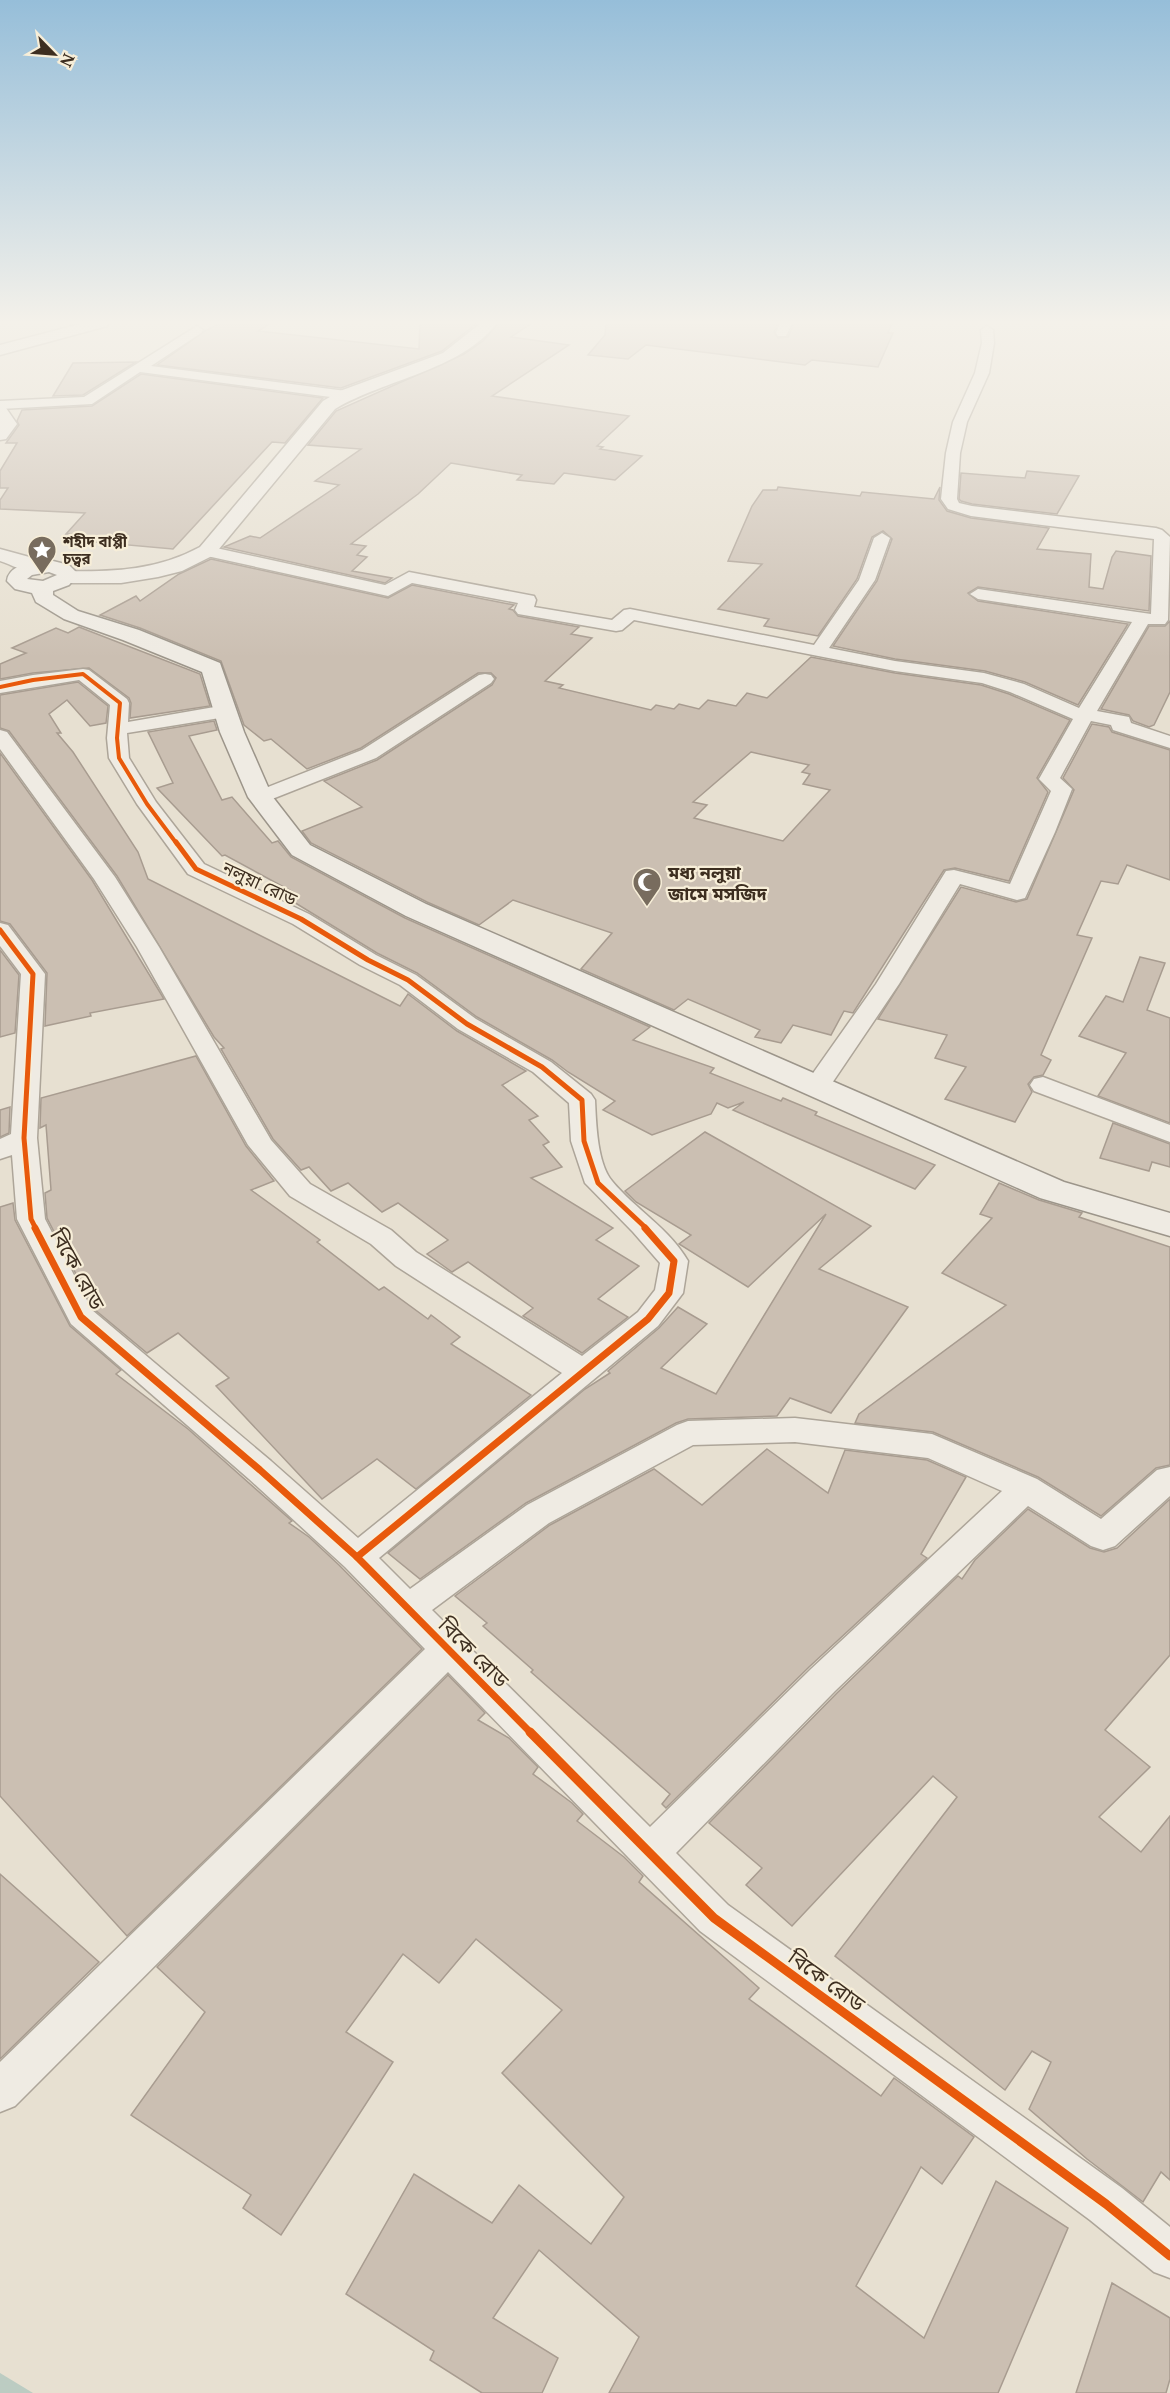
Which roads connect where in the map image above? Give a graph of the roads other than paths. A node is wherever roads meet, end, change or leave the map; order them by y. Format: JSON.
{"nodes":[{"id":1,"x":304,"y":435,"type":"edge"},
{"id":2,"x":957,"y":435,"type":"edge"},
{"id":3,"x":882,"y":538,"type":"dead end"},
{"id":4,"x":207,"y":551,"type":"junction"},
{"id":5,"x":0,"y":555,"type":"edge"},
{"id":6,"x":48,"y":577,"type":"junction"},
{"id":7,"x":978,"y":594,"type":"dead end"},
{"id":8,"x":1157,"y":620,"type":"edge"},
{"id":9,"x":819,"y":651,"type":"junction"},
{"id":10,"x":485,"y":679,"type":"dead end"},
{"id":11,"x":0,"y":687,"type":"edge"},
{"id":12,"x":226,"y":711,"type":"junction"},
{"id":13,"x":1084,"y":715,"type":"junction"},
{"id":14,"x":118,"y":729,"type":"junction"},
{"id":15,"x":0,"y":735,"type":"edge"},
{"id":16,"x":1170,"y":742,"type":"edge"},
{"id":17,"x":260,"y":797,"type":"junction"},
{"id":18,"x":0,"y":930,"type":"edge"},
{"id":19,"x":1042,"y":1085,"type":"dead end"},
{"id":20,"x":817,"y":1086,"type":"junction"},
{"id":21,"x":1170,"y":1134,"type":"edge"},
{"id":22,"x":12,"y":1144,"type":"edge"},
{"id":23,"x":1170,"y":1225,"type":"edge"},
{"id":24,"x":584,"y":1371,"type":"junction"},
{"id":25,"x":1170,"y":1479,"type":"edge"},
{"id":26,"x":1026,"y":1488,"type":"junction"},
{"id":27,"x":357,"y":1557,"type":"junction"},
{"id":28,"x":408,"y":1609,"type":"junction"},
{"id":29,"x":448,"y":1649,"type":"junction"},
{"id":30,"x":650,"y":1853,"type":"junction"},
{"id":31,"x":0,"y":2091,"type":"edge"},
{"id":32,"x":1170,"y":2256,"type":"edge"}],
"edges":[{"from":1,"to":4,"type":"main road"},
{"from":2,"to":8,"type":"street"},
{"from":3,"to":9,"type":"street"},
{"from":4,"to":6,"type":"main road"},
{"from":4,"to":9,"type":"street"},
{"from":5,"to":6,"type":"main road"},
{"from":6,"to":12,"type":"main road"},
{"from":7,"to":8,"type":"street"},
{"from":8,"to":13,"type":"street"},
{"from":9,"to":13,"type":"street"},
{"from":10,"to":17,"type":"street"},
{"from":11,"to":14,"type":"street","name":"নলুয়া রোড"},
{"from":12,"to":14,"type":"street"},
{"from":12,"to":17,"type":"main road"},
{"from":13,"to":16,"type":"street"},
{"from":13,"to":20,"type":"street"},
{"from":14,"to":24,"type":"street","name":"নলুয়া রোড"},
{"from":15,"to":24,"type":"street"},
{"from":17,"to":20,"type":"main road"},
{"from":18,"to":22,"type":"street","name":"বিকে রোড"},
{"from":19,"to":21,"type":"street"},
{"from":20,"to":23,"type":"main road"},
{"from":22,"to":27,"type":"street","name":"বিকে রোড"},
{"from":24,"to":27,"type":"street"},
{"from":25,"to":26,"type":"street"},
{"from":26,"to":28,"type":"street"},
{"from":26,"to":30,"type":"street"},
{"from":27,"to":28,"type":"street","name":"বিকে রোড"},
{"from":28,"to":29,"type":"street","name":"বিকে রোড"},
{"from":29,"to":30,"type":"street","name":"বিকে রোড"},
{"from":29,"to":31,"type":"street"},
{"from":30,"to":32,"type":"street","name":"বিকে রোড"}]}
